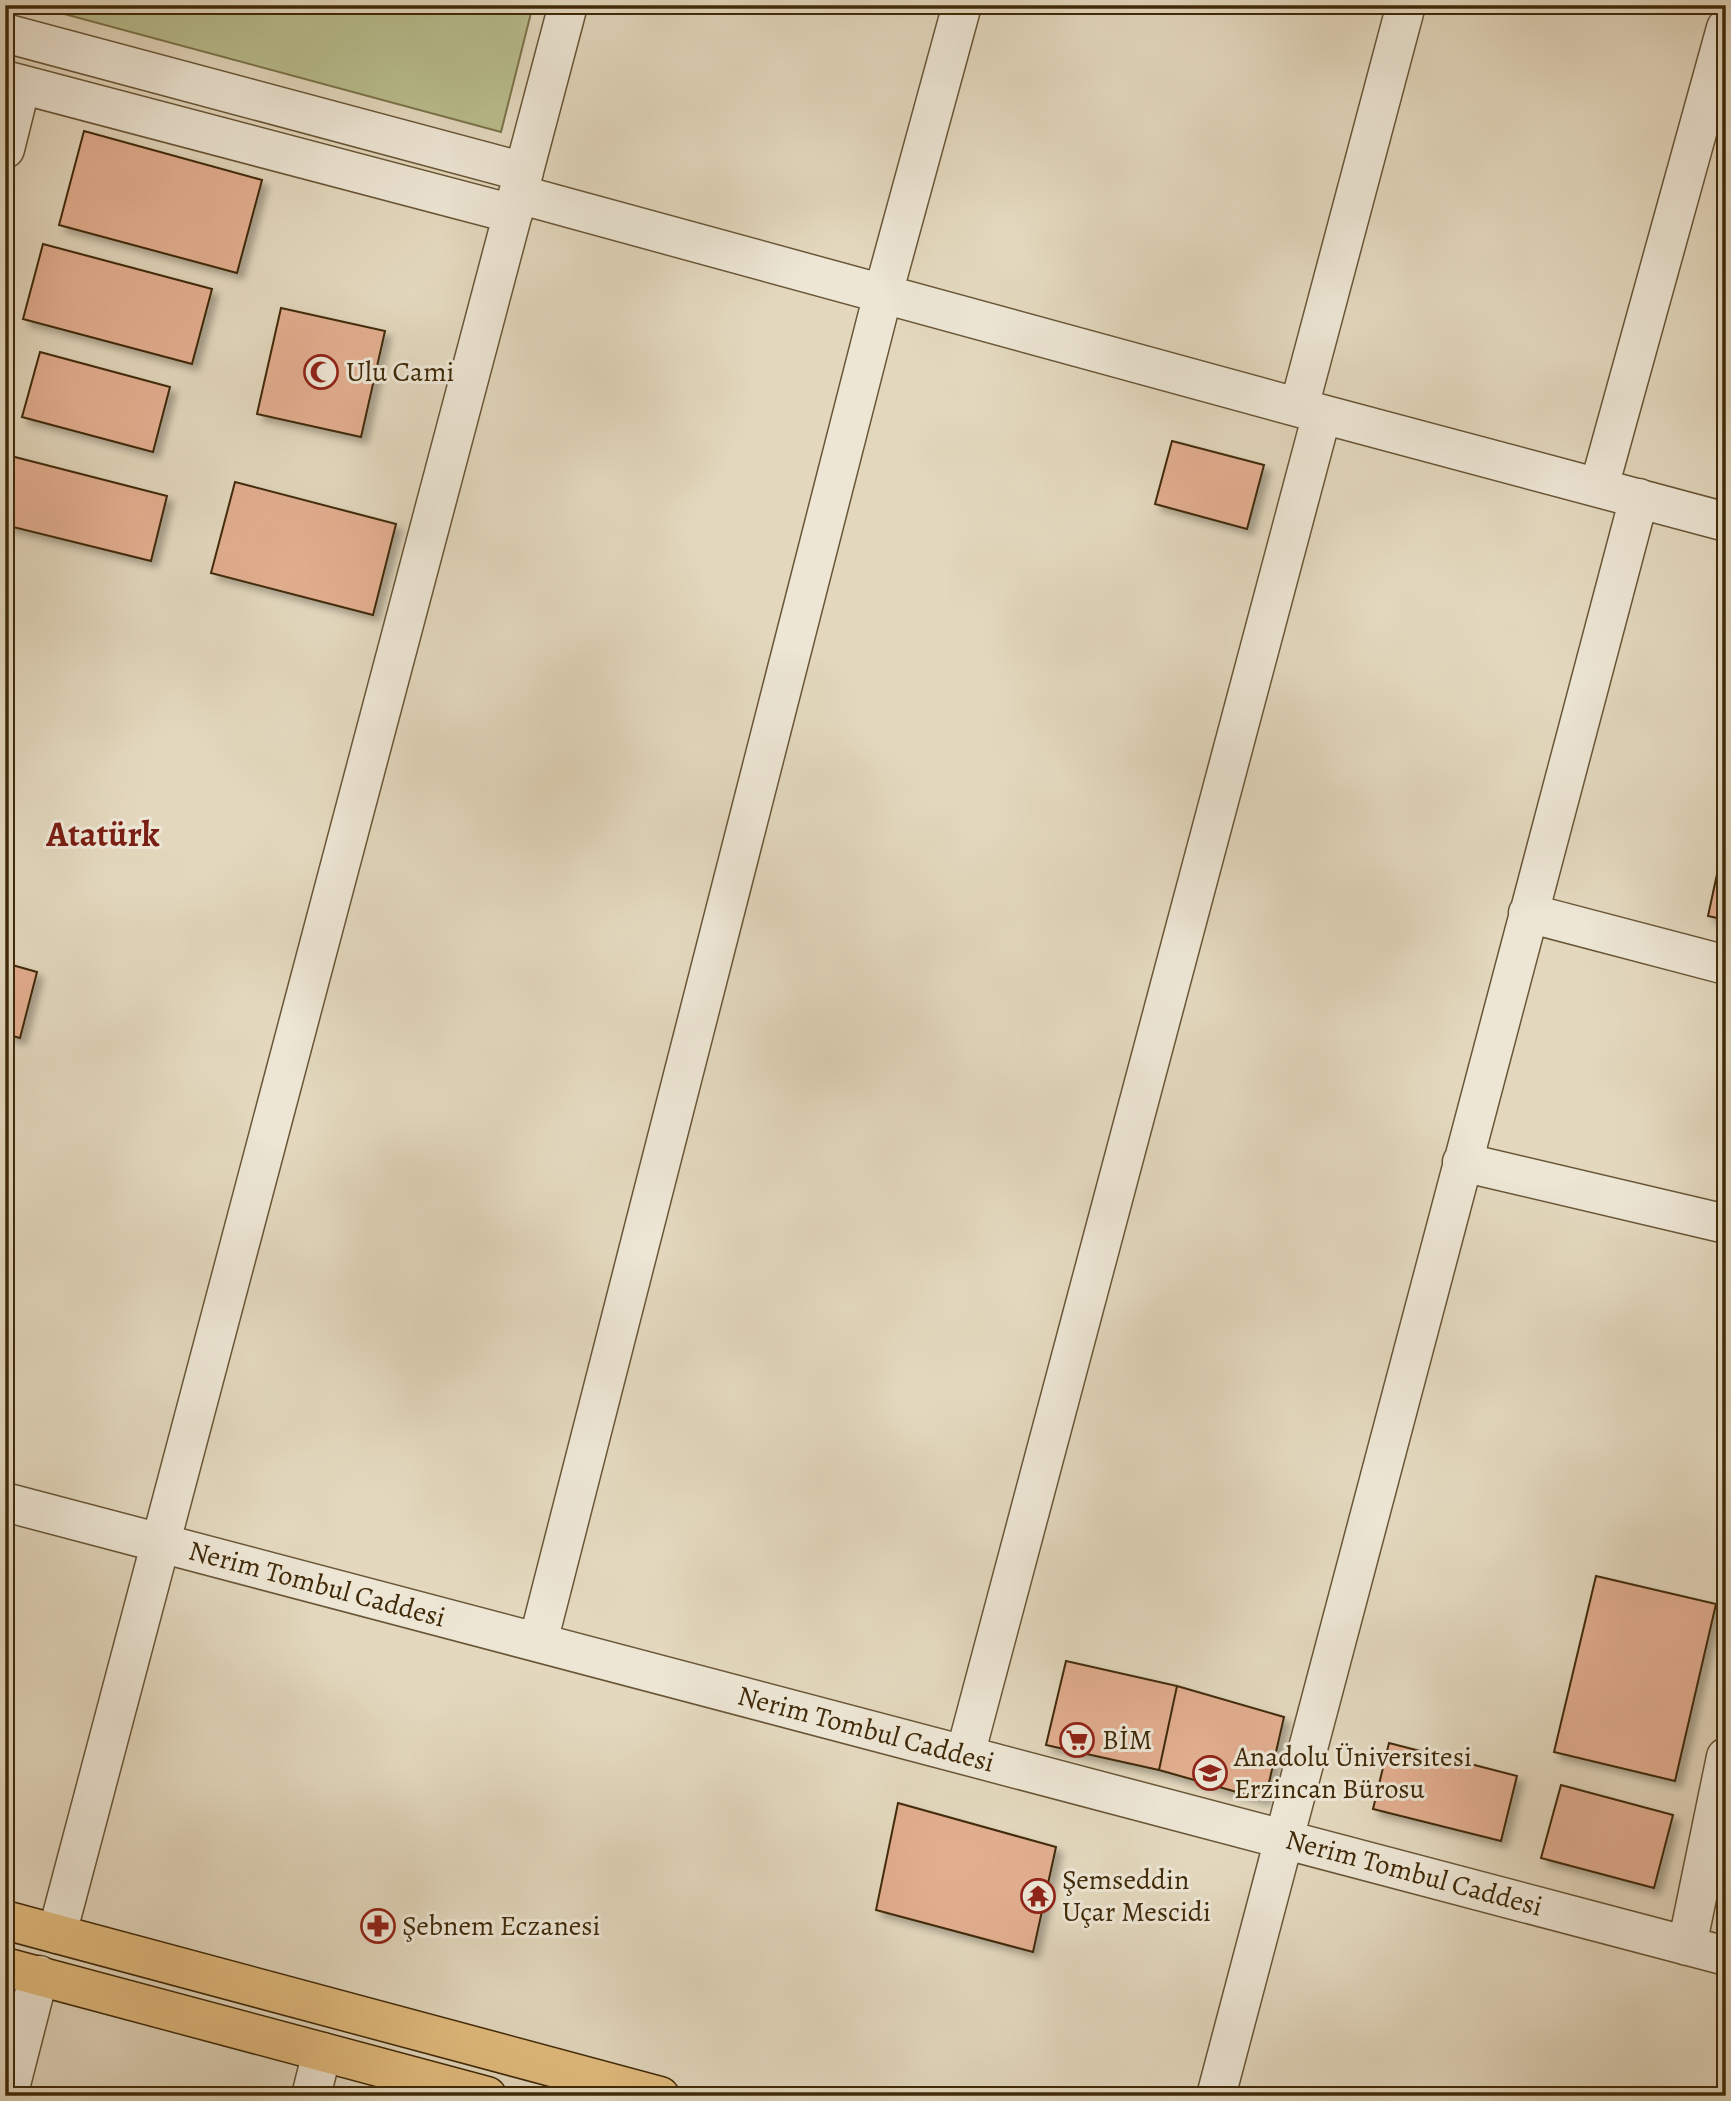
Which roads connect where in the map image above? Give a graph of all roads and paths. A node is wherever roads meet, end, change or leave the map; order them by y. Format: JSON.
{"nodes":[{"id":1,"x":568,"y":5,"type":"edge"},
{"id":2,"x":962,"y":5,"type":"edge"},
{"id":3,"x":1406,"y":5,"type":"edge"},
{"id":4,"x":1726,"y":28,"type":"edge"},
{"id":5,"x":5,"y":33,"type":"edge"},
{"id":6,"x":13,"y":83,"type":"edge"},
{"id":7,"x":5,"y":149,"type":"edge"},
{"id":8,"x":519,"y":193,"type":"junction"},
{"id":9,"x":883,"y":294,"type":"junction"},
{"id":10,"x":1311,"y":410,"type":"junction"},
{"id":11,"x":1598,"y":487,"type":"junction"},
{"id":12,"x":1639,"y":498,"type":"junction"},
{"id":13,"x":1726,"y":522,"type":"edge"},
{"id":14,"x":1528,"y":913,"type":"junction"},
{"id":15,"x":1726,"y":965,"type":"edge"},
{"id":16,"x":1462,"y":1162,"type":"junction"},
{"id":17,"x":1726,"y":1224,"type":"edge"},
{"id":18,"x":5,"y":1502,"type":"edge"},
{"id":19,"x":161,"y":1543,"type":"junction"},
{"id":20,"x":538,"y":1642,"type":"junction"},
{"id":21,"x":965,"y":1755,"type":"junction"},
{"id":22,"x":1726,"y":1758,"type":"edge"},
{"id":23,"x":1283,"y":1839,"type":"junction"},
{"id":24,"x":5,"y":1920,"type":"edge"},
{"id":25,"x":57,"y":1934,"type":"junction"},
{"id":26,"x":1687,"y":1946,"type":"junction"},
{"id":27,"x":1726,"y":1956,"type":"edge"},
{"id":28,"x":22,"y":1971,"type":"edge"},
{"id":29,"x":322,"y":2052,"type":"junction"},
{"id":30,"x":8,"y":2096,"type":"edge"},
{"id":31,"x":311,"y":2096,"type":"edge"},
{"id":32,"x":487,"y":2096,"type":"edge"},
{"id":33,"x":660,"y":2096,"type":"edge"},
{"id":34,"x":1216,"y":2096,"type":"edge"}],
"edges":[{"from":1,"to":8,"type":"street"},
{"from":2,"to":9,"type":"street"},
{"from":3,"to":10,"type":"street"},
{"from":4,"to":11,"type":"street"},
{"from":5,"to":8,"type":"street"},
{"from":6,"to":7,"type":"street"},
{"from":6,"to":8,"type":"street"},
{"from":8,"to":9,"type":"street"},
{"from":8,"to":19,"type":"street"},
{"from":9,"to":10,"type":"street"},
{"from":9,"to":20,"type":"street"},
{"from":10,"to":11,"type":"street"},
{"from":10,"to":21,"type":"street"},
{"from":11,"to":12,"type":"street"},
{"from":12,"to":13,"type":"street"},
{"from":12,"to":14,"type":"street"},
{"from":14,"to":15,"type":"street"},
{"from":14,"to":16,"type":"street"},
{"from":16,"to":17,"type":"street"},
{"from":16,"to":23,"type":"street"},
{"from":18,"to":19,"type":"street","name":"Nerim Tombul Caddesi"},
{"from":19,"to":20,"type":"street","name":"Nerim Tombul Caddesi"},
{"from":19,"to":25,"type":"street"},
{"from":20,"to":21,"type":"street","name":"Nerim Tombul Caddesi"},
{"from":21,"to":23,"type":"street","name":"Nerim Tombul Caddesi"},
{"from":22,"to":26,"type":"street"},
{"from":23,"to":26,"type":"street","name":"Nerim Tombul Caddesi"},
{"from":23,"to":34,"type":"street"},
{"from":24,"to":25,"type":"main road"},
{"from":25,"to":33,"type":"main road"},
{"from":26,"to":27,"type":"street","name":"Nerim Tombul Caddesi"},
{"from":28,"to":29,"type":"main road"},
{"from":28,"to":30,"type":"street"},
{"from":29,"to":31,"type":"street"},
{"from":29,"to":32,"type":"main road"}]}
